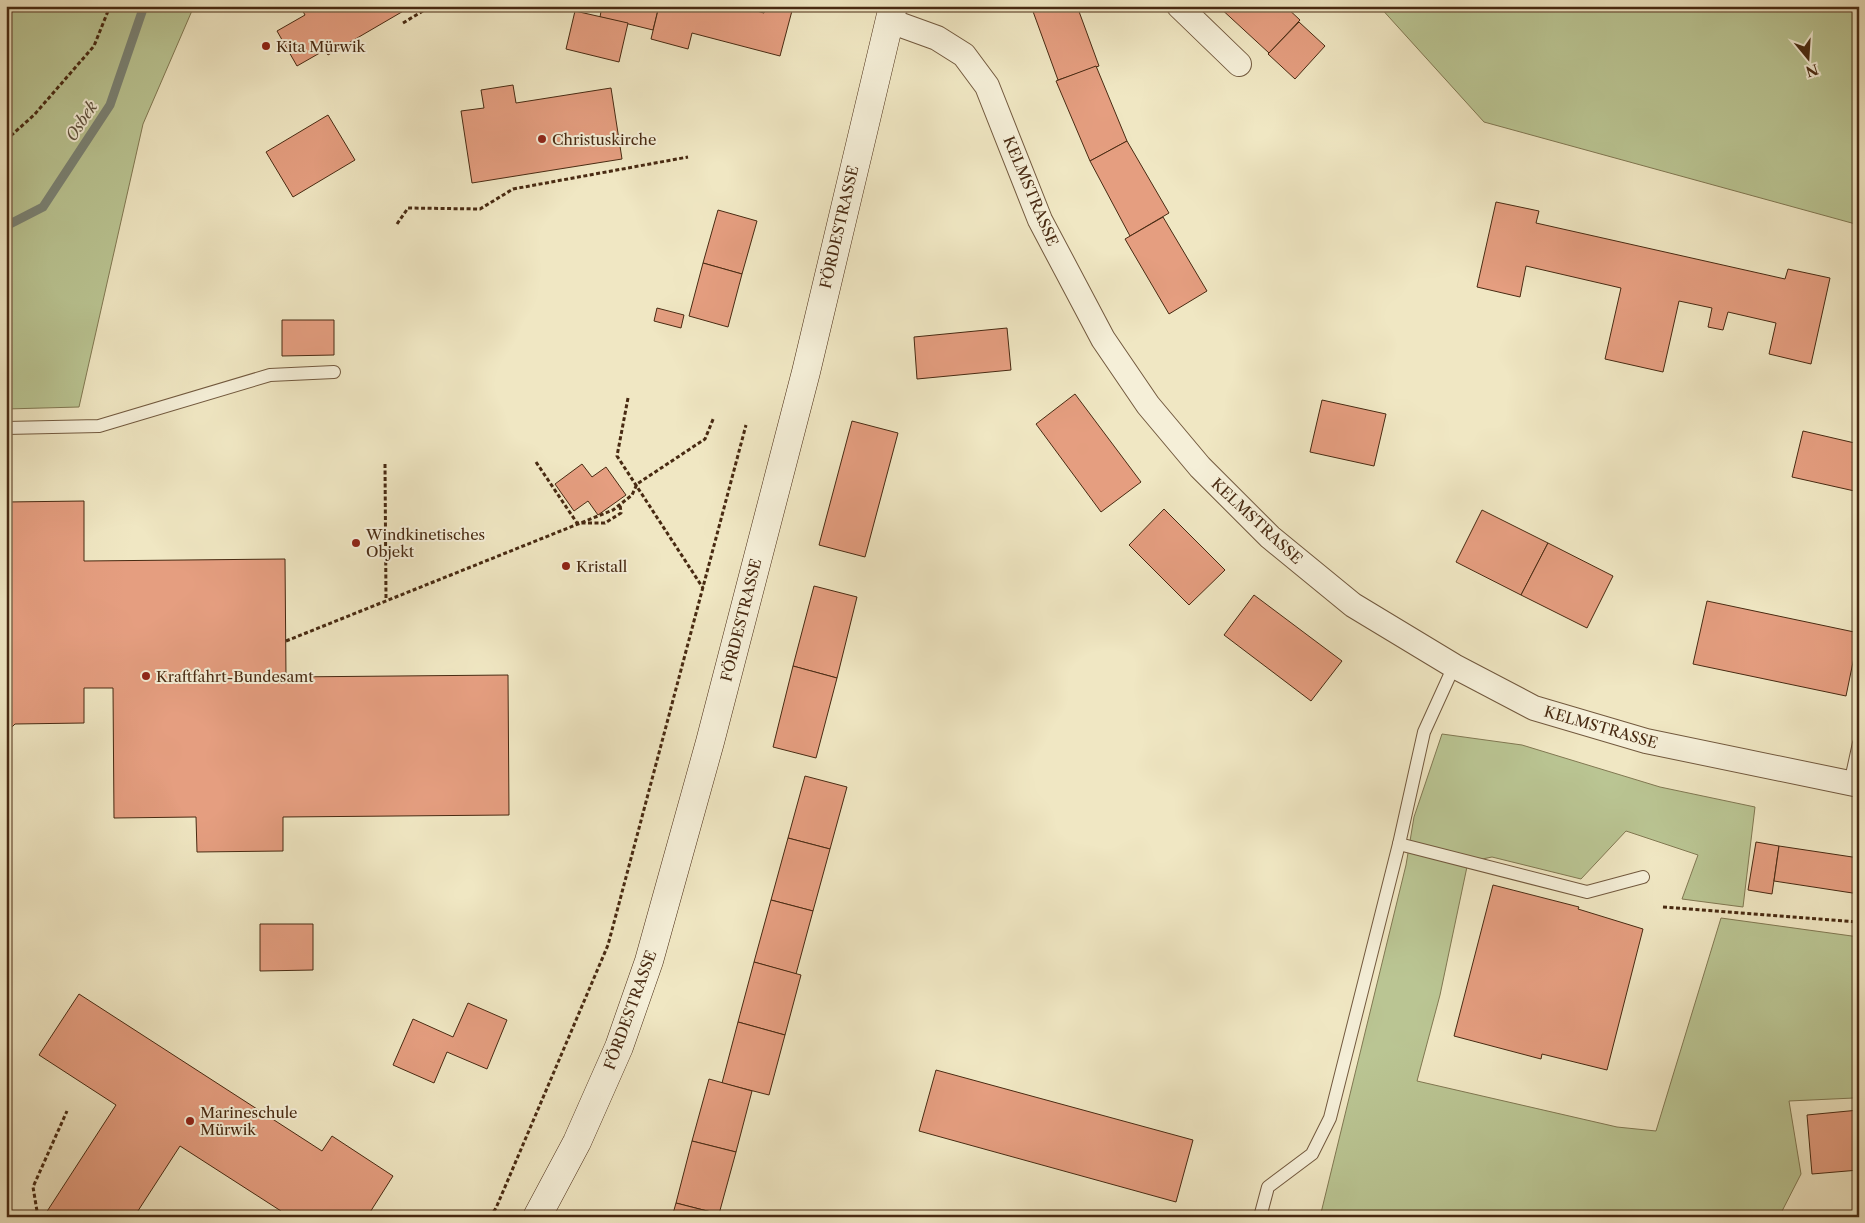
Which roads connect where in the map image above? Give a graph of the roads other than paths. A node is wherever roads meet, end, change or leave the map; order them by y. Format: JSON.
{"nodes":[{"id":1,"x":1179,"y":6,"type":"edge"},
{"id":2,"x":891,"y":13,"type":"edge"},
{"id":3,"x":1239,"y":64,"type":"dead end"},
{"id":4,"x":334,"y":372,"type":"dead end"},
{"id":5,"x":6,"y":428,"type":"edge"},
{"id":6,"x":1454,"y":666,"type":"junction"},
{"id":7,"x":1859,"y":744,"type":"edge"},
{"id":8,"x":1854,"y":785,"type":"edge"},
{"id":9,"x":1400,"y":844,"type":"junction"},
{"id":10,"x":1643,"y":877,"type":"dead end"},
{"id":11,"x":537,"y":1217,"type":"edge"},
{"id":12,"x":1260,"y":1217,"type":"edge"}],
"edges":[{"from":1,"to":3,"type":"street"},
{"from":2,"to":6,"type":"street","name":"KELMSTRASSE"},
{"from":2,"to":11,"type":"main road","name":"FÖRDESTRASSE"},
{"from":4,"to":5,"type":"lane"},
{"from":6,"to":8,"type":"street","name":"KELMSTRASSE"},
{"from":6,"to":9,"type":"lane"},
{"from":7,"to":8,"type":"lane"},
{"from":9,"to":10,"type":"lane"},
{"from":9,"to":12,"type":"lane"}]}
